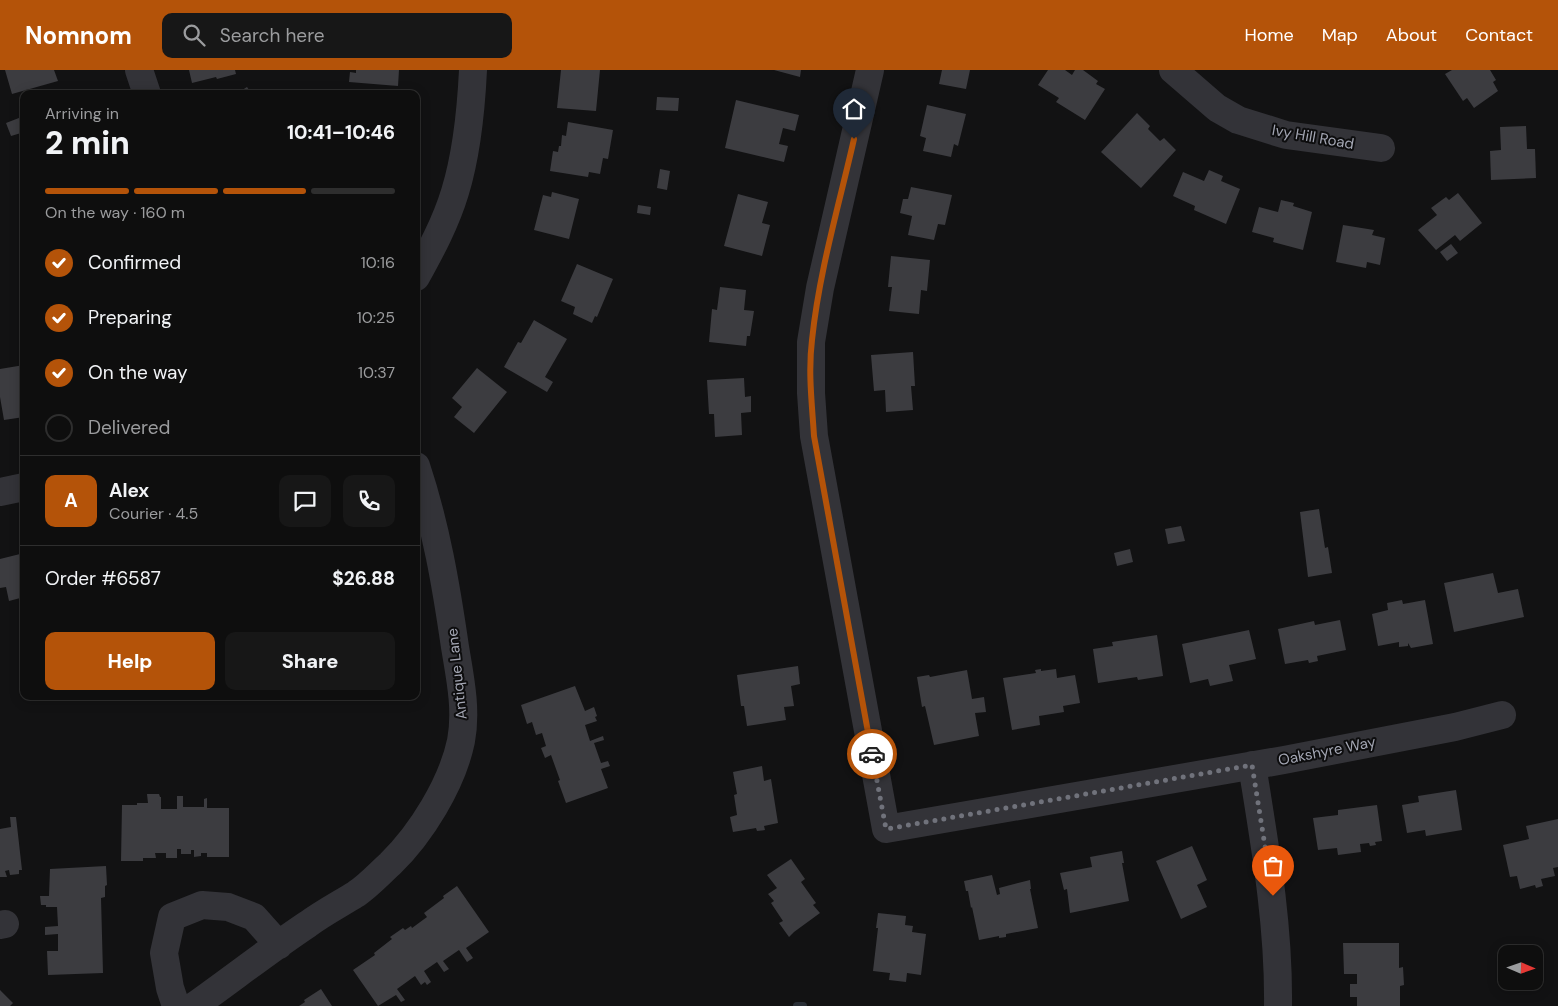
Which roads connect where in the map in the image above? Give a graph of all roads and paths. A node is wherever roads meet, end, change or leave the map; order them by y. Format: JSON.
{"nodes":[{"id":1,"x":139,"y":70,"type":"edge"},
{"id":2,"x":473,"y":70,"type":"edge"},
{"id":3,"x":870,"y":70,"type":"edge"},
{"id":4,"x":1173,"y":70,"type":"edge"},
{"id":5,"x":146,"y":90,"type":"edge"},
{"id":6,"x":1381,"y":148,"type":"dead end"},
{"id":7,"x":420,"y":270,"type":"edge"},
{"id":8,"x":420,"y":479,"type":"edge"},
{"id":9,"x":20,"y":488,"type":"edge"},
{"id":10,"x":0,"y":492,"type":"edge"},
{"id":11,"x":1502,"y":715,"type":"dead end"},
{"id":12,"x":1252,"y":765,"type":"junction"},
{"id":13,"x":279,"y":945,"type":"junction"},
{"id":14,"x":176,"y":1006,"type":"edge"},
{"id":15,"x":194,"y":1006,"type":"edge"},
{"id":16,"x":1278,"y":1006,"type":"edge"}],
"edges":[{"from":1,"to":5,"type":"street"},
{"from":2,"to":7,"type":"street"},
{"from":3,"to":12,"type":"street","name":"Oakshyre Way"},
{"from":4,"to":6,"type":"street","name":"Ivy Hill Road"},
{"from":8,"to":13,"type":"street","name":"Antique Lane"},
{"from":9,"to":10,"type":"street"},
{"from":11,"to":12,"type":"street","name":"Oakshyre Way"},
{"from":12,"to":16,"type":"street"},
{"from":13,"to":14,"type":"street"},
{"from":13,"to":15,"type":"street","name":"Antique Lane"}]}
